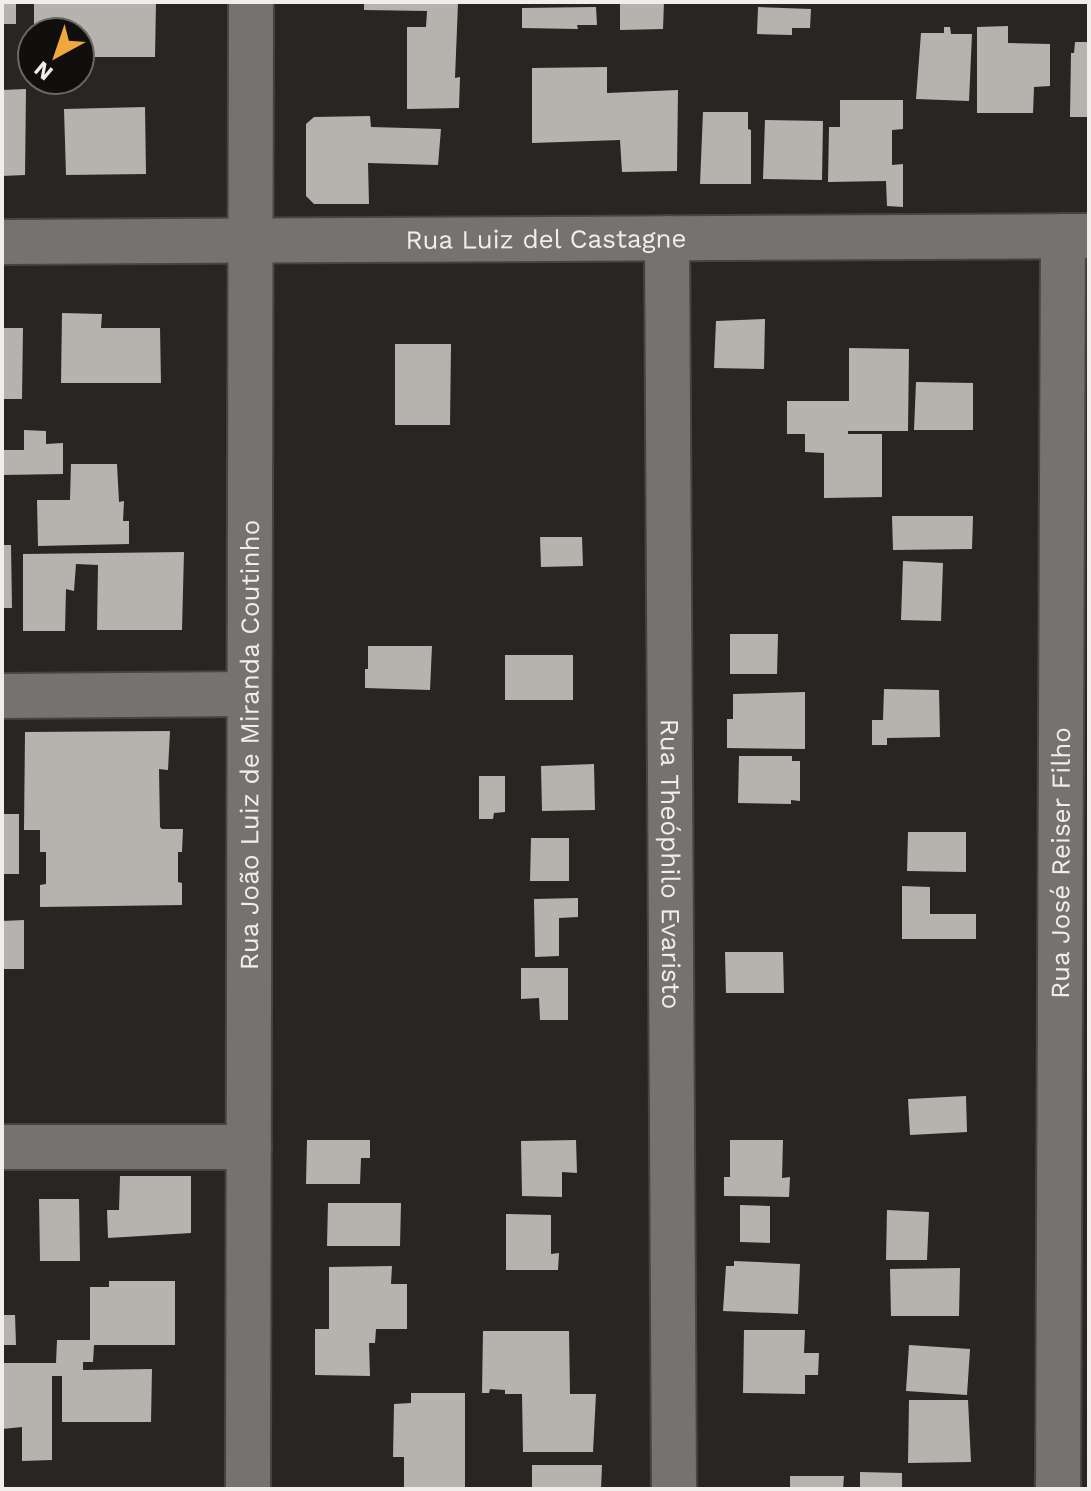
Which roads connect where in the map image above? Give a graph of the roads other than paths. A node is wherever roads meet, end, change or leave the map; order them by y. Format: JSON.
{"nodes":[{"id":1,"x":251,"y":2,"type":"edge"},
{"id":2,"x":1076,"y":236,"type":"edge"},
{"id":3,"x":667,"y":238,"type":"junction"},
{"id":4,"x":250,"y":241,"type":"junction"},
{"id":5,"x":2,"y":242,"type":"edge"},
{"id":6,"x":249,"y":694,"type":"junction"},
{"id":7,"x":2,"y":696,"type":"edge"},
{"id":8,"x":2,"y":1147,"type":"edge"},
{"id":9,"x":249,"y":1147,"type":"junction"},
{"id":10,"x":248,"y":1489,"type":"edge"},
{"id":11,"x":674,"y":1489,"type":"edge"},
{"id":12,"x":1058,"y":1489,"type":"edge"}],
"edges":[{"from":1,"to":4,"type":"street","name":"Rua João Luiz de Miranda Coutinho"},
{"from":2,"to":3,"type":"street","name":"Rua Luiz del Castagne"},
{"from":2,"to":12,"type":"street","name":"Rua José Reiser Filho"},
{"from":3,"to":4,"type":"street","name":"Rua Luiz del Castagne"},
{"from":3,"to":11,"type":"street","name":"Rua Theóphilo Evaristo"},
{"from":4,"to":5,"type":"street","name":"Rua Luiz del Castagne"},
{"from":4,"to":6,"type":"street","name":"Rua João Luiz de Miranda Coutinho"},
{"from":6,"to":7,"type":"street"},
{"from":6,"to":9,"type":"street","name":"Rua João Luiz de Miranda Coutinho"},
{"from":8,"to":9,"type":"street"},
{"from":9,"to":10,"type":"street","name":"Rua João Luiz de Miranda Coutinho"}]}
